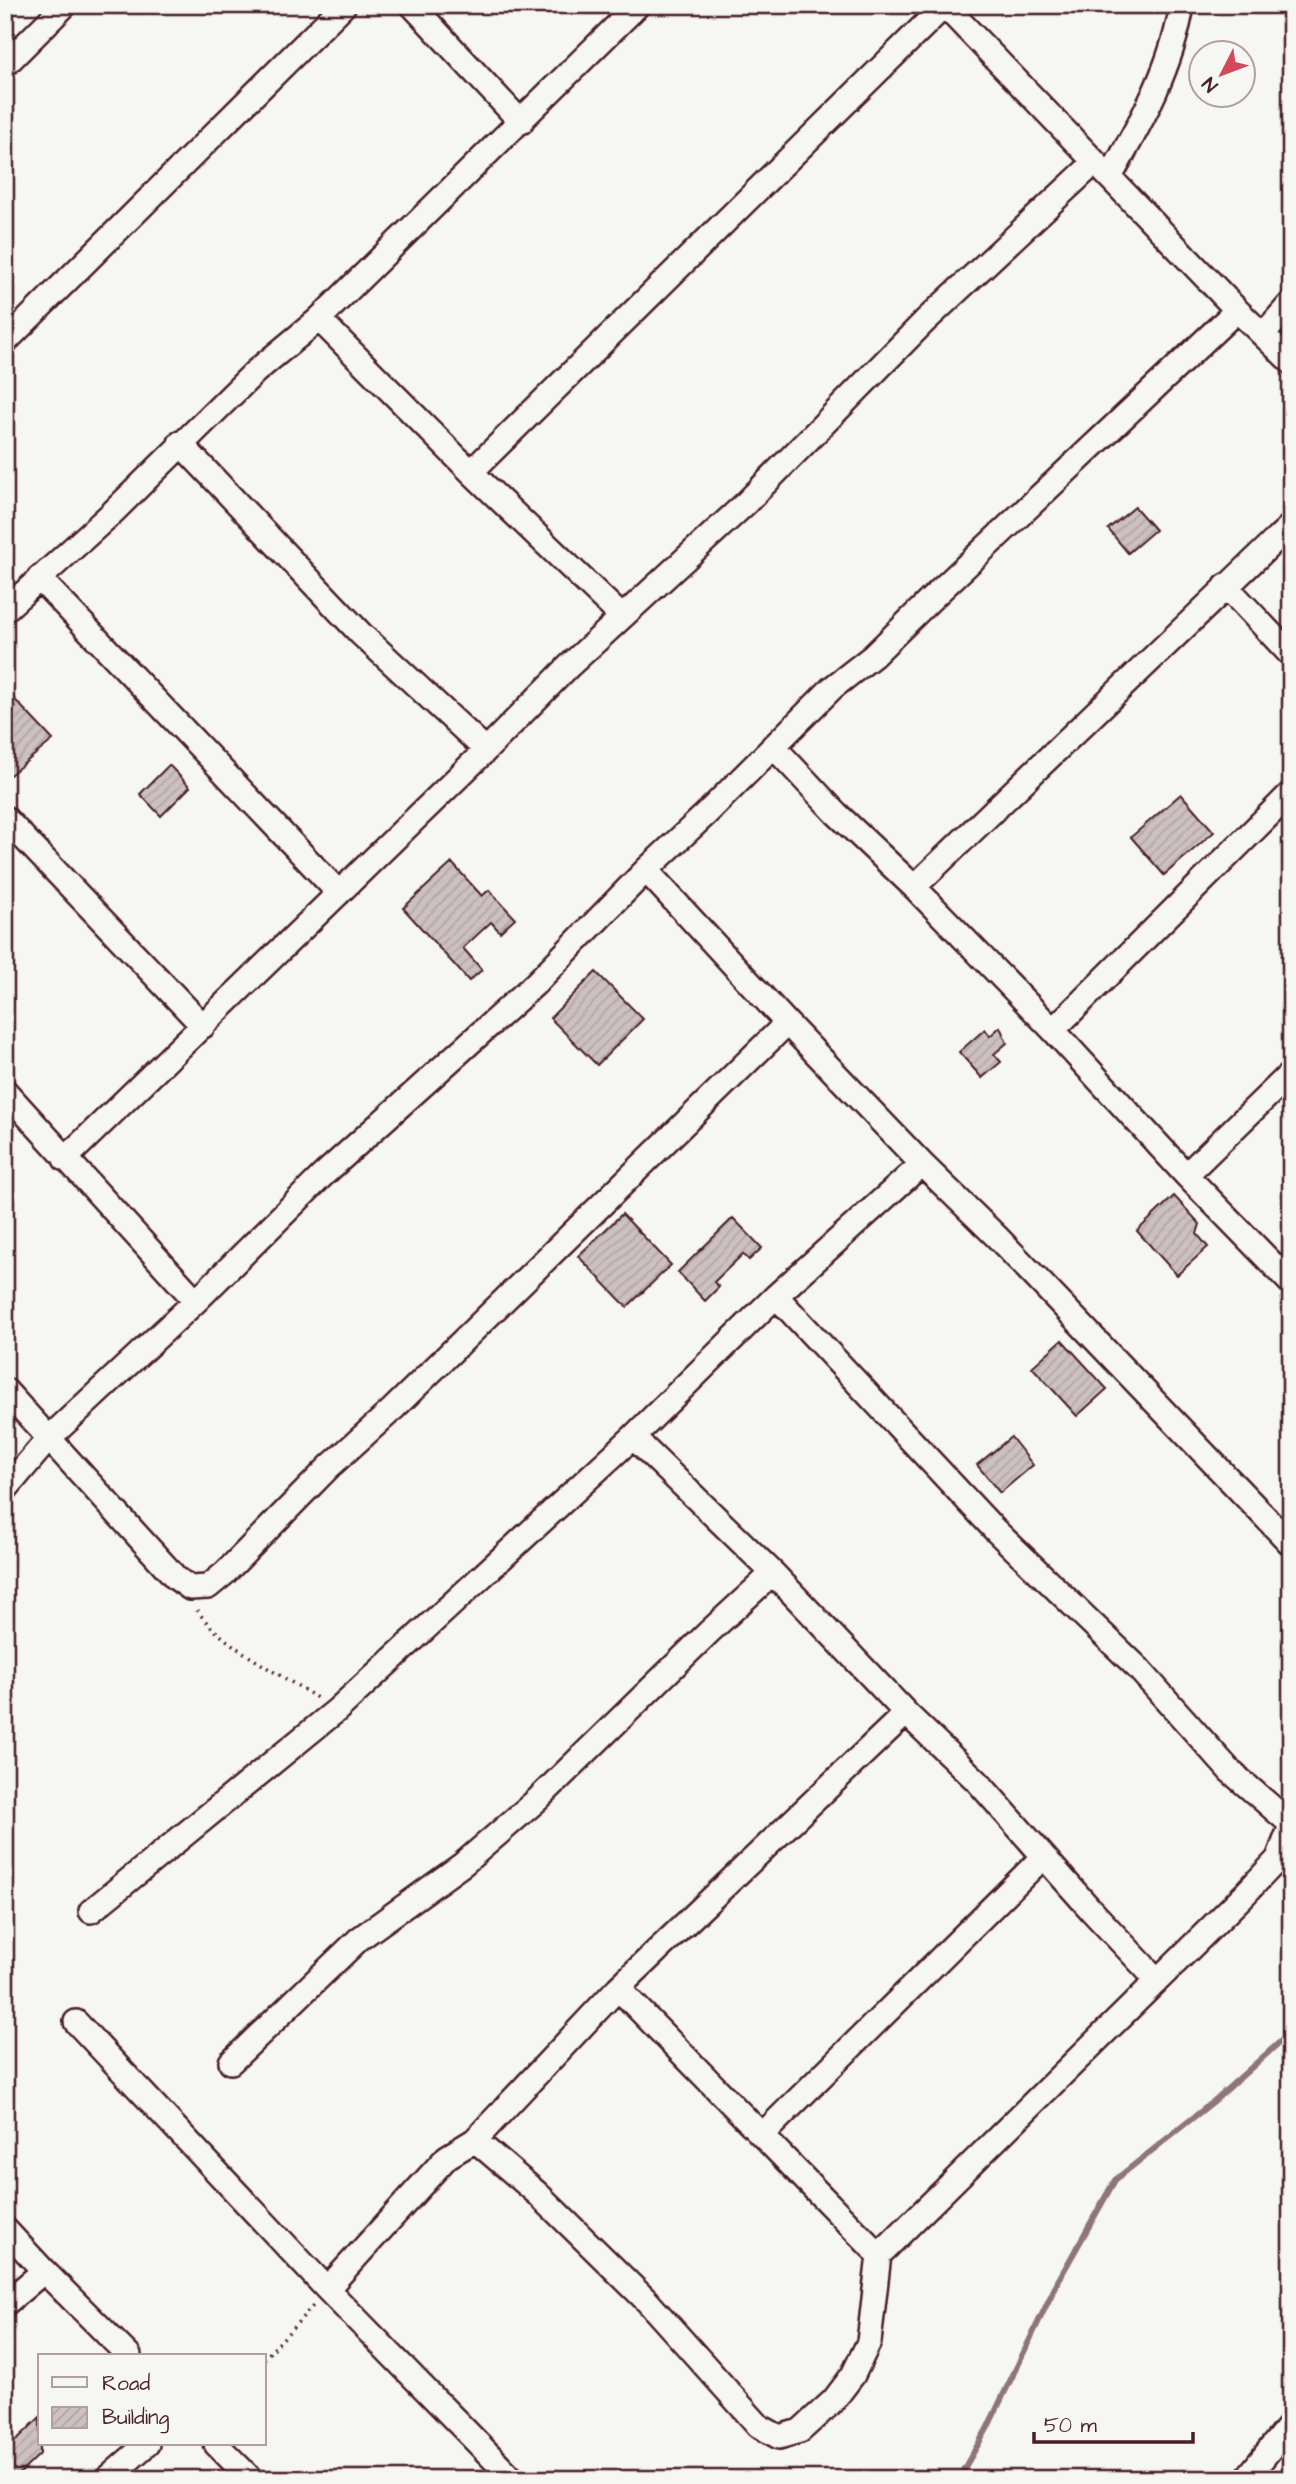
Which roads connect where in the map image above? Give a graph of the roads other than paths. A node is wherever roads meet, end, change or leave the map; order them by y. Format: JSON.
{"nodes":[{"id":1,"x":65,"y":5,"type":"edge"},
{"id":2,"x":344,"y":5,"type":"edge"},
{"id":3,"x":412,"y":5,"type":"edge"},
{"id":4,"x":638,"y":5,"type":"edge"},
{"id":5,"x":1182,"y":5,"type":"edge"},
{"id":6,"x":945,"y":6,"type":"edge"},
{"id":7,"x":5,"y":65,"type":"edge"},
{"id":8,"x":521,"y":122,"type":"junction"},
{"id":9,"x":1102,"y":170,"type":"junction"},
{"id":10,"x":1291,"y":303,"type":"edge"},
{"id":11,"x":1237,"y":310,"type":"junction"},
{"id":12,"x":319,"y":319,"type":"junction"},
{"id":13,"x":1263,"y":335,"type":"junction"},
{"id":14,"x":5,"y":342,"type":"edge"},
{"id":15,"x":1291,"y":362,"type":"edge"},
{"id":16,"x":180,"y":443,"type":"junction"},
{"id":17,"x":471,"y":472,"type":"junction"},
{"id":18,"x":1291,"y":525,"type":"edge"},
{"id":19,"x":39,"y":578,"type":"junction"},
{"id":20,"x":1226,"y":586,"type":"junction"},
{"id":21,"x":5,"y":610,"type":"edge"},
{"id":22,"x":621,"y":616,"type":"junction"},
{"id":23,"x":1291,"y":655,"type":"edge"},
{"id":24,"x":773,"y":746,"type":"junction"},
{"id":25,"x":486,"y":750,"type":"junction"},
{"id":26,"x":1291,"y":793,"type":"edge"},
{"id":27,"x":5,"y":818,"type":"edge"},
{"id":28,"x":646,"y":870,"type":"junction"},
{"id":29,"x":914,"y":887,"type":"junction"},
{"id":30,"x":339,"y":893,"type":"junction"},
{"id":31,"x":787,"y":1023,"type":"junction"},
{"id":32,"x":203,"y":1026,"type":"junction"},
{"id":33,"x":1053,"y":1030,"type":"junction"},
{"id":34,"x":1291,"y":1073,"type":"edge"},
{"id":35,"x":5,"y":1091,"type":"edge"},
{"id":36,"x":65,"y":1159,"type":"junction"},
{"id":37,"x":922,"y":1164,"type":"junction"},
{"id":38,"x":1186,"y":1175,"type":"junction"},
{"id":39,"x":1291,"y":1283,"type":"edge"},
{"id":40,"x":776,"y":1296,"type":"junction"},
{"id":41,"x":196,"y":1301,"type":"junction"},
{"id":42,"x":5,"y":1390,"type":"edge"},
{"id":43,"x":633,"y":1437,"type":"junction"},
{"id":44,"x":50,"y":1438,"type":"junction"},
{"id":45,"x":5,"y":1490,"type":"edge"},
{"id":46,"x":1291,"y":1544,"type":"edge"},
{"id":47,"x":773,"y":1573,"type":"junction"},
{"id":48,"x":906,"y":1713,"type":"junction"},
{"id":49,"x":1291,"y":1825,"type":"edge"},
{"id":50,"x":1043,"y":1857,"type":"junction"},
{"id":51,"x":91,"y":1911,"type":"dead end"},
{"id":52,"x":1156,"y":1979,"type":"junction"},
{"id":53,"x":618,"y":1988,"type":"junction"},
{"id":54,"x":76,"y":2022,"type":"dead end"},
{"id":55,"x":231,"y":2062,"type":"dead end"},
{"id":56,"x":763,"y":2134,"type":"junction"},
{"id":57,"x":475,"y":2140,"type":"junction"},
{"id":58,"x":5,"y":2229,"type":"edge"},
{"id":59,"x":878,"y":2255,"type":"junction"},
{"id":60,"x":44,"y":2271,"type":"junction"},
{"id":61,"x":327,"y":2290,"type":"junction"},
{"id":62,"x":5,"y":2304,"type":"edge"},
{"id":63,"x":128,"y":2354,"type":"edge"},
{"id":64,"x":1291,"y":2423,"type":"edge"},
{"id":65,"x":145,"y":2446,"type":"edge"},
{"id":66,"x":218,"y":2446,"type":"edge"},
{"id":67,"x":107,"y":2479,"type":"edge"},
{"id":68,"x":251,"y":2479,"type":"edge"},
{"id":69,"x":513,"y":2479,"type":"edge"},
{"id":70,"x":1246,"y":2479,"type":"edge"}],
"edges":[{"from":1,"to":7,"type":"street"},
{"from":2,"to":14,"type":"street"},
{"from":3,"to":8,"type":"street"},
{"from":4,"to":8,"type":"street"},
{"from":5,"to":9,"type":"street"},
{"from":6,"to":9,"type":"street"},
{"from":6,"to":17,"type":"street"},
{"from":8,"to":12,"type":"street"},
{"from":9,"to":11,"type":"street"},
{"from":9,"to":22,"type":"street"},
{"from":10,"to":13,"type":"street"},
{"from":11,"to":13,"type":"street"},
{"from":11,"to":24,"type":"street"},
{"from":12,"to":16,"type":"street"},
{"from":12,"to":17,"type":"street"},
{"from":13,"to":15,"type":"street"},
{"from":16,"to":19,"type":"street"},
{"from":16,"to":25,"type":"street"},
{"from":17,"to":22,"type":"street"},
{"from":18,"to":20,"type":"street"},
{"from":19,"to":21,"type":"street"},
{"from":19,"to":30,"type":"street"},
{"from":20,"to":23,"type":"street"},
{"from":20,"to":29,"type":"street"},
{"from":22,"to":25,"type":"street"},
{"from":24,"to":28,"type":"street"},
{"from":24,"to":29,"type":"street"},
{"from":25,"to":30,"type":"street"},
{"from":26,"to":33,"type":"street"},
{"from":27,"to":32,"type":"street"},
{"from":28,"to":31,"type":"street"},
{"from":28,"to":41,"type":"street"},
{"from":29,"to":33,"type":"street"},
{"from":30,"to":32,"type":"street"},
{"from":31,"to":37,"type":"street"},
{"from":31,"to":44,"type":"street"},
{"from":32,"to":36,"type":"street"},
{"from":33,"to":38,"type":"street"},
{"from":34,"to":38,"type":"street"},
{"from":35,"to":36,"type":"street"},
{"from":36,"to":41,"type":"street"},
{"from":37,"to":40,"type":"street"},
{"from":37,"to":46,"type":"street"},
{"from":38,"to":39,"type":"street"},
{"from":40,"to":43,"type":"street"},
{"from":40,"to":49,"type":"street"},
{"from":41,"to":44,"type":"street"},
{"from":42,"to":44,"type":"street"},
{"from":43,"to":47,"type":"street"},
{"from":43,"to":51,"type":"street"},
{"from":44,"to":45,"type":"street"},
{"from":47,"to":48,"type":"street"},
{"from":47,"to":55,"type":"street"},
{"from":48,"to":50,"type":"street"},
{"from":48,"to":53,"type":"street"},
{"from":49,"to":52,"type":"street"},
{"from":50,"to":52,"type":"street"},
{"from":50,"to":56,"type":"street"},
{"from":52,"to":59,"type":"street"},
{"from":53,"to":56,"type":"street"},
{"from":53,"to":57,"type":"street"},
{"from":54,"to":61,"type":"street"},
{"from":56,"to":59,"type":"street"},
{"from":57,"to":59,"type":"street"},
{"from":57,"to":61,"type":"street"},
{"from":58,"to":60,"type":"street"},
{"from":60,"to":62,"type":"street"},
{"from":60,"to":63,"type":"street"},
{"from":61,"to":69,"type":"street"},
{"from":64,"to":70,"type":"street"},
{"from":65,"to":67,"type":"street"},
{"from":66,"to":68,"type":"street"}]}
